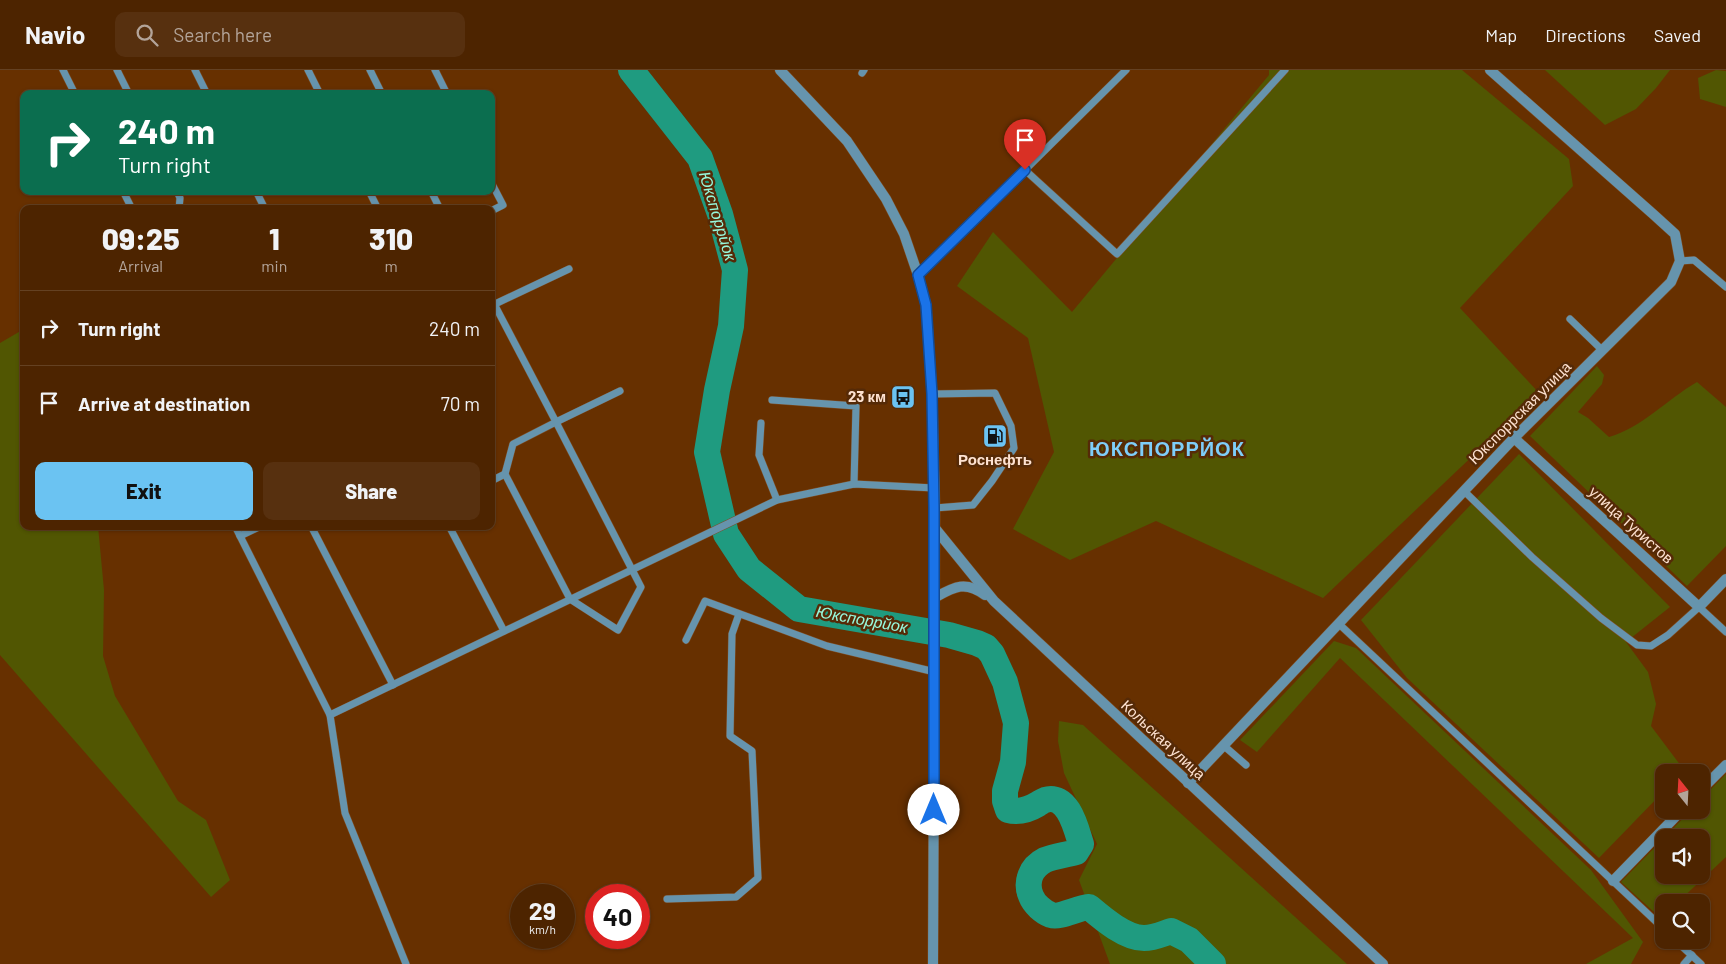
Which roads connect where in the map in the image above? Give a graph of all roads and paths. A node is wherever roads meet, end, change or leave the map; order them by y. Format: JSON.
{"nodes":[{"id":1,"x":63,"y":70,"type":"edge"},
{"id":2,"x":117,"y":70,"type":"edge"},
{"id":3,"x":195,"y":70,"type":"edge"},
{"id":4,"x":308,"y":70,"type":"edge"},
{"id":5,"x":370,"y":70,"type":"edge"},
{"id":6,"x":435,"y":70,"type":"edge"},
{"id":7,"x":780,"y":70,"type":"edge"},
{"id":8,"x":1126,"y":70,"type":"edge"},
{"id":9,"x":1286,"y":70,"type":"edge"},
{"id":10,"x":1490,"y":70,"type":"edge"},
{"id":11,"x":73,"y":90,"type":"edge"},
{"id":12,"x":127,"y":90,"type":"edge"},
{"id":13,"x":205,"y":90,"type":"edge"},
{"id":14,"x":318,"y":90,"type":"edge"},
{"id":15,"x":380,"y":90,"type":"edge"},
{"id":16,"x":445,"y":90,"type":"edge"},
{"id":17,"x":1025,"y":170,"type":"junction"},
{"id":18,"x":495,"y":190,"type":"edge"},
{"id":19,"x":495,"y":209,"type":"edge"},
{"id":20,"x":1680,"y":261,"type":"junction"},
{"id":21,"x":569,"y":269,"type":"dead end"},
{"id":22,"x":918,"y":275,"type":"junction"},
{"id":23,"x":1726,"y":287,"type":"edge"},
{"id":24,"x":495,"y":300,"type":"edge"},
{"id":25,"x":495,"y":305,"type":"edge"},
{"id":26,"x":1570,"y":319,"type":"dead end"},
{"id":27,"x":1602,"y":350,"type":"junction"},
{"id":28,"x":620,"y":391,"type":"dead end"},
{"id":29,"x":932,"y":394,"type":"junction"},
{"id":30,"x":772,"y":400,"type":"dead end"},
{"id":31,"x":556,"y":422,"type":"junction"},
{"id":32,"x":762,"y":423,"type":"dead end"},
{"id":33,"x":1514,"y":438,"type":"junction"},
{"id":34,"x":505,"y":474,"type":"junction"},
{"id":35,"x":495,"y":479,"type":"edge"},
{"id":36,"x":854,"y":484,"type":"junction"},
{"id":37,"x":934,"y":488,"type":"junction"},
{"id":38,"x":1464,"y":491,"type":"junction"},
{"id":39,"x":775,"y":500,"type":"junction"},
{"id":40,"x":934,"y":508,"type":"junction"},
{"id":41,"x":934,"y":527,"type":"junction"},
{"id":42,"x":237,"y":530,"type":"edge"},
{"id":43,"x":253,"y":530,"type":"edge"},
{"id":44,"x":313,"y":530,"type":"edge"},
{"id":45,"x":451,"y":530,"type":"edge"},
{"id":46,"x":240,"y":536,"type":"junction"},
{"id":47,"x":632,"y":569,"type":"junction"},
{"id":48,"x":1726,"y":579,"type":"edge"},
{"id":49,"x":934,"y":598,"type":"junction"},
{"id":50,"x":570,"y":600,"type":"junction"},
{"id":51,"x":994,"y":601,"type":"junction"},
{"id":52,"x":1699,"y":607,"type":"junction"},
{"id":53,"x":739,"y":614,"type":"junction"},
{"id":54,"x":1338,"y":623,"type":"junction"},
{"id":55,"x":504,"y":631,"type":"junction"},
{"id":56,"x":1726,"y":632,"type":"edge"},
{"id":57,"x":686,"y":640,"type":"dead end"},
{"id":58,"x":935,"y":672,"type":"junction"},
{"id":59,"x":394,"y":685,"type":"junction"},
{"id":60,"x":330,"y":715,"type":"junction"},
{"id":61,"x":1223,"y":745,"type":"junction"},
{"id":62,"x":1246,"y":765,"type":"dead end"},
{"id":63,"x":1726,"y":765,"type":"edge"},
{"id":64,"x":1710,"y":781,"type":"edge"},
{"id":65,"x":1188,"y":783,"type":"junction"},
{"id":66,"x":1673,"y":819,"type":"edge"},
{"id":67,"x":1613,"y":881,"type":"junction"},
{"id":68,"x":668,"y":898,"type":"dead end"},
{"id":69,"x":1655,"y":921,"type":"edge"},
{"id":70,"x":1685,"y":949,"type":"edge"},
{"id":71,"x":1692,"y":955,"type":"junction"},
{"id":72,"x":406,"y":964,"type":"edge"},
{"id":73,"x":933,"y":964,"type":"edge"},
{"id":74,"x":1383,"y":964,"type":"edge"},
{"id":75,"x":1684,"y":964,"type":"edge"},
{"id":76,"x":1701,"y":964,"type":"edge"}],
"edges":[{"from":1,"to":11,"type":"lane"},
{"from":2,"to":12,"type":"lane"},
{"from":3,"to":13,"type":"lane"},
{"from":4,"to":14,"type":"lane"},
{"from":5,"to":15,"type":"lane"},
{"from":6,"to":16,"type":"lane"},
{"from":7,"to":22,"type":"street"},
{"from":8,"to":17,"type":"lane"},
{"from":9,"to":17,"type":"lane"},
{"from":10,"to":20,"type":"street"},
{"from":17,"to":22,"type":"lane"},
{"from":18,"to":19,"type":"lane"},
{"from":20,"to":23,"type":"lane"},
{"from":20,"to":27,"type":"street","name":"Юкспоррская улица"},
{"from":21,"to":24,"type":"lane"},
{"from":22,"to":29,"type":"street"},
{"from":25,"to":31,"type":"lane"},
{"from":26,"to":27,"type":"lane"},
{"from":27,"to":33,"type":"street","name":"Юкспоррская улица"},
{"from":28,"to":31,"type":"lane"},
{"from":29,"to":37,"type":"street"},
{"from":29,"to":40,"type":"lane"},
{"from":30,"to":36,"type":"lane"},
{"from":31,"to":34,"type":"lane"},
{"from":31,"to":47,"type":"lane"},
{"from":32,"to":39,"type":"lane"},
{"from":33,"to":38,"type":"street","name":"Юкспоррская улица"},
{"from":33,"to":52,"type":"street","name":"улица Туристов"},
{"from":34,"to":35,"type":"lane"},
{"from":34,"to":50,"type":"lane"},
{"from":36,"to":37,"type":"lane"},
{"from":36,"to":39,"type":"lane"},
{"from":37,"to":40,"type":"street"},
{"from":38,"to":52,"type":"lane"},
{"from":38,"to":54,"type":"street","name":"Юкспоррская улица"},
{"from":39,"to":47,"type":"lane"},
{"from":40,"to":41,"type":"street"},
{"from":41,"to":49,"type":"street"},
{"from":41,"to":51,"type":"street","name":"Кольская улица"},
{"from":42,"to":46,"type":"lane"},
{"from":43,"to":46,"type":"lane"},
{"from":44,"to":59,"type":"lane"},
{"from":45,"to":55,"type":"lane"},
{"from":46,"to":60,"type":"lane"},
{"from":47,"to":50,"type":"lane"},
{"from":47,"to":50,"type":"lane"},
{"from":48,"to":52,"type":"street"},
{"from":49,"to":51,"type":"street"},
{"from":49,"to":58,"type":"street"},
{"from":50,"to":55,"type":"lane"},
{"from":51,"to":65,"type":"street","name":"Кольская улица"},
{"from":52,"to":56,"type":"lane"},
{"from":53,"to":57,"type":"lane"},
{"from":53,"to":58,"type":"lane"},
{"from":53,"to":68,"type":"lane"},
{"from":54,"to":61,"type":"street","name":"Юкспоррская улица"},
{"from":54,"to":67,"type":"lane"},
{"from":55,"to":59,"type":"lane"},
{"from":58,"to":73,"type":"street"},
{"from":59,"to":60,"type":"lane"},
{"from":60,"to":72,"type":"lane"},
{"from":61,"to":62,"type":"lane"},
{"from":61,"to":65,"type":"street","name":"Юкспоррская улица"},
{"from":63,"to":64,"type":"street"},
{"from":65,"to":74,"type":"street","name":"Кольская улица"},
{"from":66,"to":67,"type":"street"},
{"from":67,"to":69,"type":"lane"},
{"from":70,"to":71,"type":"lane"},
{"from":71,"to":75,"type":"lane"},
{"from":71,"to":76,"type":"lane"}]}
